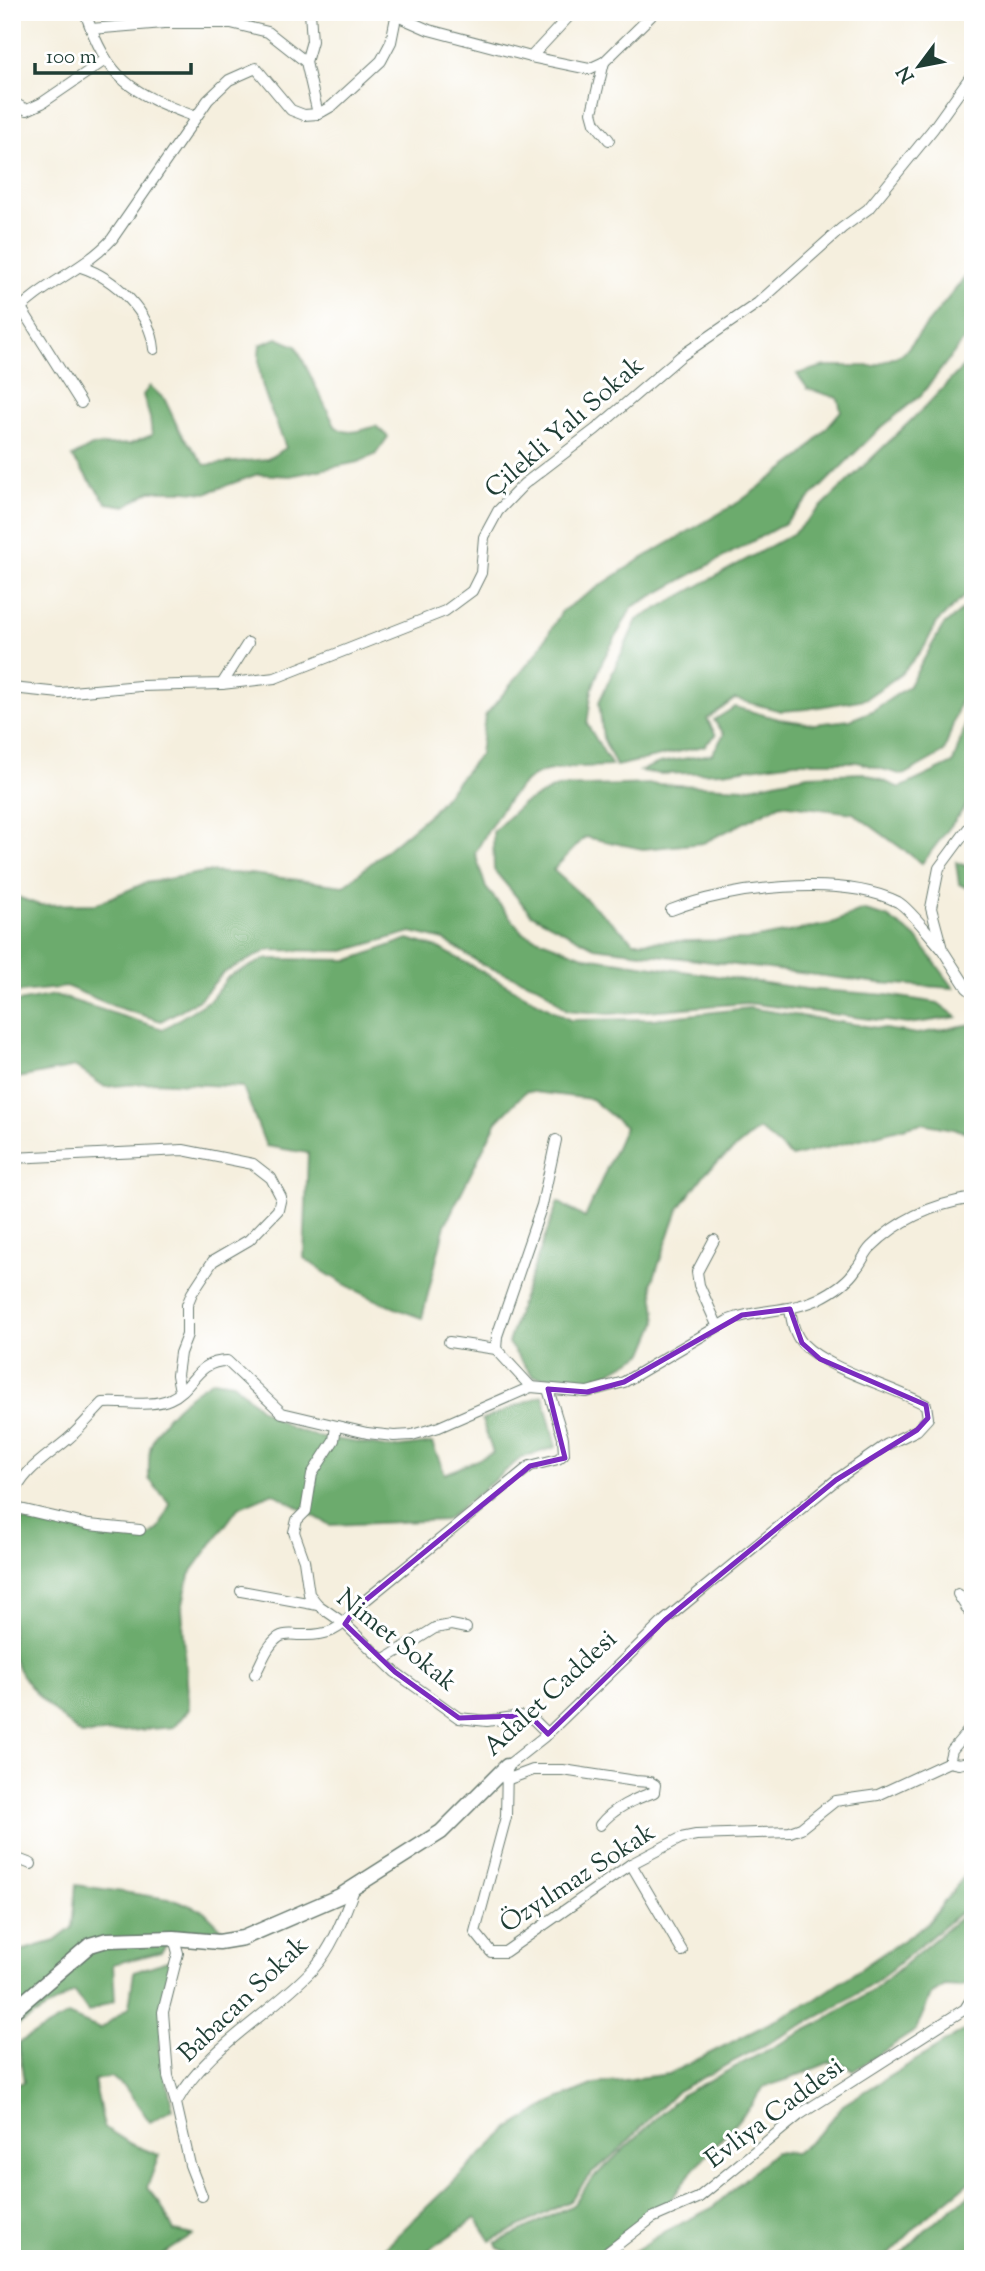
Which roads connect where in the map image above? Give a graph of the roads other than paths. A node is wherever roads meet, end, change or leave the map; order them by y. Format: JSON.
{"nodes":[{"id":1,"x":85,"y":12,"type":"edge"},
{"id":2,"x":160,"y":12,"type":"edge"},
{"id":3,"x":310,"y":12,"type":"edge"},
{"id":4,"x":573,"y":12,"type":"edge"},
{"id":5,"x":397,"y":14,"type":"edge"},
{"id":6,"x":651,"y":16,"type":"dead end"},
{"id":7,"x":232,"y":18,"type":"edge"},
{"id":8,"x":164,"y":23,"type":"junction"},
{"id":9,"x":91,"y":29,"type":"junction"},
{"id":10,"x":531,"y":57,"type":"junction"},
{"id":11,"x":105,"y":60,"type":"junction"},
{"id":12,"x":306,"y":62,"type":"junction"},
{"id":13,"x":604,"y":62,"type":"junction"},
{"id":14,"x":973,"y":73,"type":"edge"},
{"id":15,"x":12,"y":102,"type":"edge"},
{"id":16,"x":318,"y":114,"type":"junction"},
{"id":17,"x":196,"y":117,"type":"junction"},
{"id":18,"x":609,"y":140,"type":"dead end"},
{"id":19,"x":81,"y":267,"type":"junction"},
{"id":20,"x":20,"y":308,"type":"junction"},
{"id":21,"x":12,"y":317,"type":"edge"},
{"id":22,"x":153,"y":349,"type":"dead end"},
{"id":23,"x":81,"y":403,"type":"dead end"},
{"id":24,"x":248,"y":643,"type":"dead end"},
{"id":25,"x":222,"y":684,"type":"junction"},
{"id":26,"x":12,"y":688,"type":"edge"},
{"id":27,"x":973,"y":822,"type":"edge"},
{"id":28,"x":671,"y":910,"type":"dead end"},
{"id":29,"x":942,"y":948,"type":"junction"},
{"id":30,"x":973,"y":993,"type":"edge"},
{"id":31,"x":556,"y":1140,"type":"dead end"},
{"id":32,"x":12,"y":1158,"type":"edge"},
{"id":33,"x":973,"y":1198,"type":"edge"},
{"id":34,"x":714,"y":1240,"type":"dead end"},
{"id":35,"x":790,"y":1308,"type":"junction"},
{"id":36,"x":717,"y":1325,"type":"junction"},
{"id":37,"x":449,"y":1342,"type":"dead end"},
{"id":38,"x":496,"y":1349,"type":"junction"},
{"id":39,"x":531,"y":1387,"type":"junction"},
{"id":40,"x":548,"y":1388,"type":"junction"},
{"id":41,"x":180,"y":1391,"type":"junction"},
{"id":42,"x":336,"y":1426,"type":"junction"},
{"id":43,"x":12,"y":1499,"type":"edge"},
{"id":44,"x":12,"y":1507,"type":"edge"},
{"id":45,"x":140,"y":1530,"type":"dead end"},
{"id":46,"x":241,"y":1591,"type":"dead end"},
{"id":47,"x":958,"y":1594,"type":"dead end"},
{"id":48,"x":318,"y":1605,"type":"junction"},
{"id":49,"x":973,"y":1618,"type":"edge"},
{"id":50,"x":345,"y":1623,"type":"junction"},
{"id":51,"x":466,"y":1628,"type":"dead end"},
{"id":52,"x":385,"y":1660,"type":"junction"},
{"id":53,"x":256,"y":1674,"type":"dead end"},
{"id":54,"x":973,"y":1725,"type":"edge"},
{"id":55,"x":548,"y":1734,"type":"junction"},
{"id":56,"x":973,"y":1761,"type":"edge"},
{"id":57,"x":949,"y":1762,"type":"junction"},
{"id":58,"x":507,"y":1773,"type":"junction"},
{"id":59,"x":600,"y":1825,"type":"dead end"},
{"id":60,"x":12,"y":1849,"type":"edge"},
{"id":61,"x":31,"y":1864,"type":"dead end"},
{"id":62,"x":631,"y":1864,"type":"junction"},
{"id":63,"x":355,"y":1887,"type":"junction"},
{"id":64,"x":174,"y":1938,"type":"junction"},
{"id":65,"x":682,"y":1951,"type":"dead end"},
{"id":66,"x":973,"y":1996,"type":"edge"},
{"id":67,"x":18,"y":2004,"type":"edge"},
{"id":68,"x":12,"y":2012,"type":"edge"},
{"id":69,"x":176,"y":2103,"type":"junction"},
{"id":70,"x":202,"y":2196,"type":"dead end"},
{"id":71,"x":599,"y":2259,"type":"edge"}],
"edges":[{"from":1,"to":9,"type":"street"},
{"from":2,"to":8,"type":"street"},
{"from":3,"to":12,"type":"street"},
{"from":4,"to":10,"type":"street"},
{"from":5,"to":10,"type":"street"},
{"from":5,"to":16,"type":"street"},
{"from":6,"to":13,"type":"street"},
{"from":7,"to":8,"type":"street"},
{"from":7,"to":12,"type":"street"},
{"from":8,"to":9,"type":"street"},
{"from":9,"to":11,"type":"street"},
{"from":10,"to":13,"type":"street"},
{"from":11,"to":15,"type":"street"},
{"from":11,"to":17,"type":"street"},
{"from":12,"to":16,"type":"street"},
{"from":13,"to":18,"type":"street"},
{"from":14,"to":25,"type":"street","name":"Çilekli Yalı Sokak"},
{"from":16,"to":17,"type":"street"},
{"from":17,"to":19,"type":"street"},
{"from":19,"to":20,"type":"street"},
{"from":19,"to":22,"type":"street"},
{"from":20,"to":21,"type":"street"},
{"from":20,"to":23,"type":"street"},
{"from":24,"to":25,"type":"street"},
{"from":25,"to":26,"type":"street","name":"Çilekli Yalı Sokak"},
{"from":27,"to":29,"type":"street"},
{"from":28,"to":29,"type":"street"},
{"from":29,"to":30,"type":"street"},
{"from":31,"to":38,"type":"street"},
{"from":32,"to":41,"type":"street"},
{"from":33,"to":35,"type":"street"},
{"from":34,"to":36,"type":"street"},
{"from":35,"to":36,"type":"street"},
{"from":35,"to":55,"type":"street","name":"Adalet Caddesi"},
{"from":36,"to":40,"type":"street"},
{"from":37,"to":38,"type":"street"},
{"from":38,"to":39,"type":"street"},
{"from":39,"to":40,"type":"street"},
{"from":39,"to":42,"type":"street"},
{"from":40,"to":50,"type":"street"},
{"from":41,"to":42,"type":"street"},
{"from":41,"to":43,"type":"street"},
{"from":42,"to":48,"type":"street","name":"Nimet Sokak"},
{"from":44,"to":45,"type":"street"},
{"from":46,"to":48,"type":"street"},
{"from":47,"to":49,"type":"street"},
{"from":48,"to":50,"type":"street","name":"Nimet Sokak"},
{"from":50,"to":52,"type":"street","name":"Nimet Sokak"},
{"from":50,"to":53,"type":"street"},
{"from":51,"to":52,"type":"street"},
{"from":52,"to":55,"type":"street","name":"Nimet Sokak"},
{"from":54,"to":57,"type":"street"},
{"from":55,"to":58,"type":"street","name":"Adalet Caddesi"},
{"from":56,"to":57,"type":"street"},
{"from":57,"to":62,"type":"street","name":"Özyılmaz Sokak"},
{"from":58,"to":59,"type":"street"},
{"from":58,"to":62,"type":"street","name":"Özyılmaz Sokak"},
{"from":58,"to":63,"type":"street","name":"Adalet Caddesi"},
{"from":60,"to":61,"type":"street"},
{"from":62,"to":65,"type":"street"},
{"from":63,"to":64,"type":"street","name":"Adalet Caddesi"},
{"from":63,"to":69,"type":"street","name":"Babacan Sokak"},
{"from":64,"to":67,"type":"street","name":"Adalet Caddesi"},
{"from":64,"to":69,"type":"street","name":"Babacan Sokak"},
{"from":66,"to":71,"type":"street","name":"Evliya Caddesi"},
{"from":67,"to":68,"type":"street","name":"Adalet Caddesi"},
{"from":69,"to":70,"type":"street","name":"Babacan Sokak"}]}
